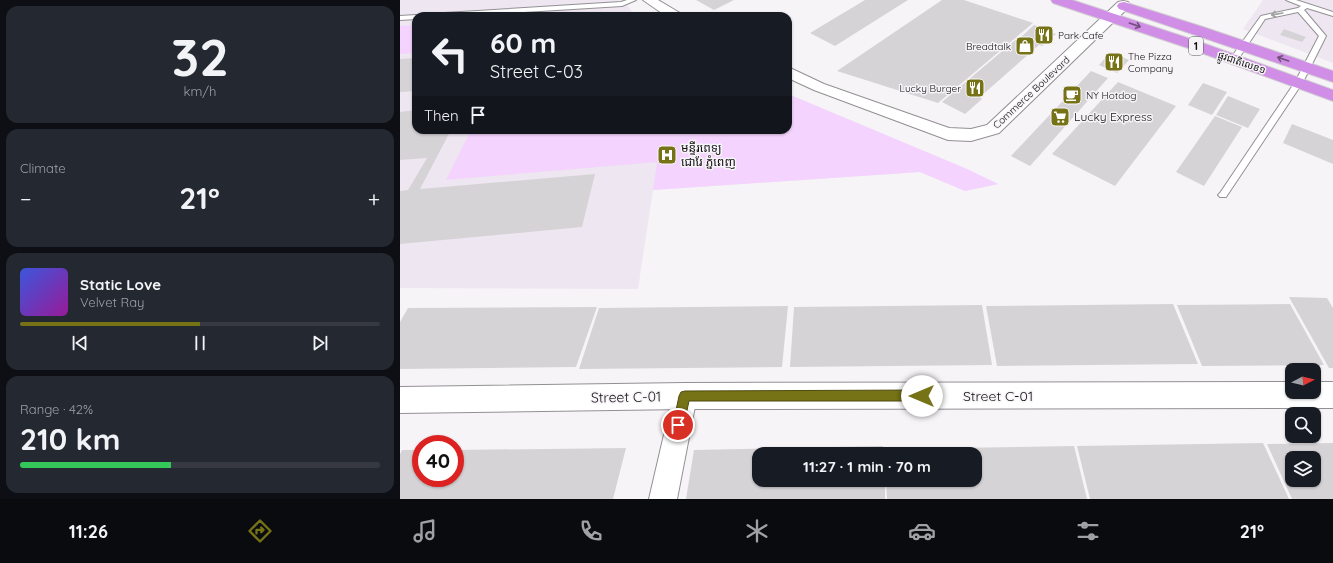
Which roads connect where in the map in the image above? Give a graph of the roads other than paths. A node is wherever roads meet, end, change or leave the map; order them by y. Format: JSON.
{"nodes":[{"id":1,"x":634,"y":0,"type":"edge"},
{"id":2,"x":649,"y":0,"type":"edge"},
{"id":3,"x":1058,"y":0,"type":"edge"},
{"id":4,"x":1106,"y":0,"type":"edge"},
{"id":5,"x":1289,"y":0,"type":"edge"},
{"id":6,"x":1123,"y":5,"type":"junction"},
{"id":7,"x":1303,"y":8,"type":"junction"},
{"id":8,"x":493,"y":12,"type":"edge"},
{"id":9,"x":668,"y":12,"type":"edge"},
{"id":10,"x":1333,"y":14,"type":"edge"},
{"id":11,"x":412,"y":17,"type":"edge"},
{"id":12,"x":1112,"y":17,"type":"junction"},
{"id":13,"x":400,"y":18,"type":"edge"},
{"id":14,"x":1243,"y":45,"type":"junction"},
{"id":15,"x":1234,"y":59,"type":"junction"},
{"id":16,"x":1307,"y":68,"type":"junction"},
{"id":17,"x":792,"y":74,"type":"edge"},
{"id":18,"x":1333,"y":78,"type":"edge"},
{"id":19,"x":1299,"y":82,"type":"junction"},
{"id":20,"x":1333,"y":96,"type":"edge"},
{"id":21,"x":1223,"y":195,"type":"dead end"},
{"id":22,"x":1333,"y":395,"type":"edge"},
{"id":23,"x":685,"y":396,"type":"junction"},
{"id":24,"x":400,"y":400,"type":"edge"},
{"id":25,"x":663,"y":499,"type":"edge"}],
"edges":[{"from":1,"to":8,"type":"lane"},
{"from":2,"to":9,"type":"street"},
{"from":3,"to":12,"type":"highway","name":"ផ្លូវជាតិលេខ១","number":"1"},
{"from":4,"to":6,"type":"highway","name":"ផ្លូវជាតិលេខ១","number":"1"},
{"from":5,"to":7,"type":"lane"},
{"from":6,"to":12,"type":"street","name":"Commerce Boulevard"},
{"from":6,"to":14,"type":"highway","name":"ផ្លូវជាតិលេខ១","number":"1"},
{"from":7,"to":10,"type":"lane"},
{"from":7,"to":14,"type":"lane","one_way":true},
{"from":7,"to":16,"type":"lane"},
{"from":11,"to":13,"type":"lane"},
{"from":12,"to":15,"type":"highway","name":"ផ្លូវជាតិលេខ១","number":"1","one_way":true},
{"from":12,"to":17,"type":"street","name":"Commerce Boulevard"},
{"from":14,"to":15,"type":"lane"},
{"from":16,"to":14,"type":"highway","name":"ផ្លូវជាតិលេខ១","number":"1","one_way":true},
{"from":15,"to":19,"type":"highway","name":"ផ្លូវជាតិលេខ១","number":"1"},
{"from":16,"to":18,"type":"highway","name":"ផ្លូវជាតិលេខ១","number":"1"},
{"from":16,"to":19,"type":"lane"},
{"from":19,"to":20,"type":"highway","name":"ផ្លូវជាតិលេខ១","number":"1"},
{"from":19,"to":21,"type":"lane"},
{"from":22,"to":23,"type":"street","name":"Street C-01"},
{"from":23,"to":24,"type":"street","name":"Street C-01"},
{"from":23,"to":25,"type":"street"}]}
